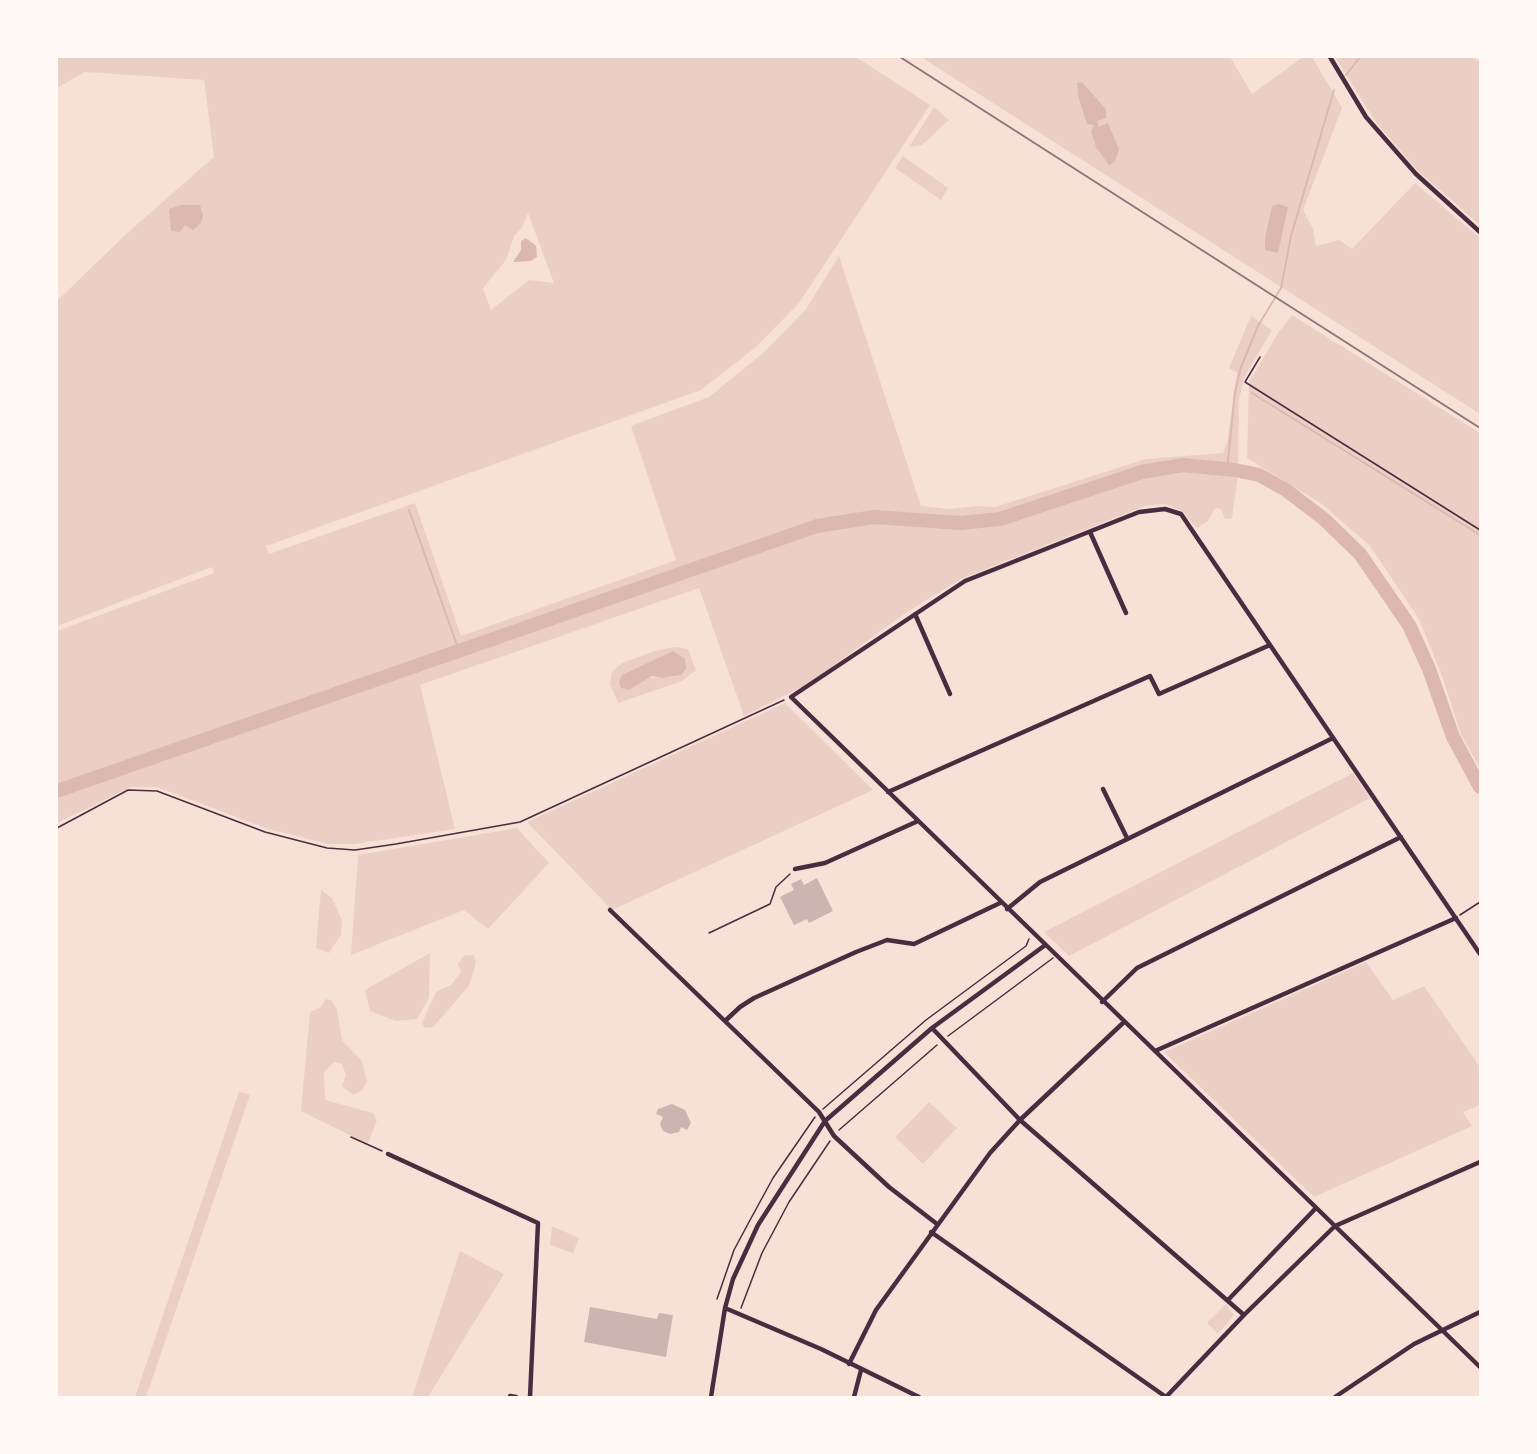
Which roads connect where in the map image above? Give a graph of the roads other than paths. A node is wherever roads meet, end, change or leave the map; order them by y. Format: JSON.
{"nodes":[{"id":1,"x":1330,"y":57,"type":"edge"},
{"id":2,"x":1480,"y":232,"type":"edge"},
{"id":3,"x":1090,"y":532,"type":"junction"},
{"id":4,"x":1126,"y":613,"type":"dead end"},
{"id":5,"x":915,"y":614,"type":"junction"},
{"id":6,"x":1270,"y":645,"type":"junction"},
{"id":7,"x":950,"y":694,"type":"dead end"},
{"id":8,"x":1333,"y":738,"type":"junction"},
{"id":9,"x":1103,"y":789,"type":"dead end"},
{"id":10,"x":888,"y":792,"type":"junction"},
{"id":11,"x":918,"y":821,"type":"junction"},
{"id":12,"x":1401,"y":837,"type":"junction"},
{"id":13,"x":1127,"y":838,"type":"junction"},
{"id":14,"x":795,"y":869,"type":"road end"},
{"id":15,"x":1000,"y":903,"type":"junction"},
{"id":16,"x":1007,"y":909,"type":"junction"},
{"id":17,"x":610,"y":910,"type":"dead end"},
{"id":18,"x":1456,"y":918,"type":"junction"},
{"id":19,"x":1044,"y":946,"type":"junction"},
{"id":20,"x":1480,"y":954,"type":"edge"},
{"id":21,"x":1102,"y":1002,"type":"junction"},
{"id":22,"x":725,"y":1022,"type":"junction"},
{"id":23,"x":1123,"y":1023,"type":"junction"},
{"id":24,"x":932,"y":1028,"type":"junction"},
{"id":25,"x":1155,"y":1051,"type":"junction"},
{"id":26,"x":1020,"y":1120,"type":"junction"},
{"id":27,"x":825,"y":1121,"type":"junction"},
{"id":28,"x":388,"y":1154,"type":"road end"},
{"id":29,"x":1480,"y":1161,"type":"edge"},
{"id":30,"x":1316,"y":1208,"type":"junction"},
{"id":31,"x":937,"y":1224,"type":"junction"},
{"id":32,"x":1335,"y":1227,"type":"junction"},
{"id":33,"x":931,"y":1233,"type":"junction"},
{"id":34,"x":1228,"y":1300,"type":"junction"},
{"id":35,"x":725,"y":1308,"type":"junction"},
{"id":36,"x":1480,"y":1312,"type":"edge"},
{"id":37,"x":1244,"y":1315,"type":"junction"},
{"id":38,"x":1441,"y":1329,"type":"junction"},
{"id":39,"x":849,"y":1364,"type":"junction"},
{"id":40,"x":1480,"y":1367,"type":"edge"},
{"id":41,"x":861,"y":1370,"type":"junction"},
{"id":42,"x":510,"y":1396,"type":"edge"},
{"id":43,"x":516,"y":1397,"type":"edge"},
{"id":44,"x":530,"y":1397,"type":"edge"},
{"id":45,"x":711,"y":1397,"type":"edge"},
{"id":46,"x":854,"y":1397,"type":"edge"},
{"id":47,"x":919,"y":1397,"type":"edge"},
{"id":48,"x":1166,"y":1397,"type":"edge"},
{"id":49,"x":1335,"y":1397,"type":"edge"}],
"edges":[{"from":1,"to":2,"type":"street"},
{"from":3,"to":4,"type":"street"},
{"from":3,"to":5,"type":"street"},
{"from":3,"to":6,"type":"street"},
{"from":5,"to":7,"type":"street"},
{"from":5,"to":10,"type":"street"},
{"from":6,"to":8,"type":"street"},
{"from":6,"to":10,"type":"street"},
{"from":8,"to":12,"type":"street"},
{"from":8,"to":13,"type":"street"},
{"from":9,"to":13,"type":"street"},
{"from":10,"to":11,"type":"street"},
{"from":11,"to":14,"type":"street"},
{"from":11,"to":15,"type":"street"},
{"from":12,"to":18,"type":"street"},
{"from":12,"to":21,"type":"street"},
{"from":13,"to":16,"type":"street"},
{"from":15,"to":16,"type":"street"},
{"from":15,"to":22,"type":"street"},
{"from":16,"to":19,"type":"street"},
{"from":17,"to":22,"type":"street"},
{"from":18,"to":20,"type":"street"},
{"from":18,"to":25,"type":"street"},
{"from":19,"to":21,"type":"street"},
{"from":19,"to":24,"type":"street"},
{"from":21,"to":23,"type":"street"},
{"from":22,"to":27,"type":"street"},
{"from":23,"to":25,"type":"street"},
{"from":23,"to":26,"type":"street"},
{"from":24,"to":26,"type":"street"},
{"from":24,"to":27,"type":"street"},
{"from":25,"to":30,"type":"street"},
{"from":26,"to":31,"type":"street"},
{"from":26,"to":34,"type":"street"},
{"from":27,"to":31,"type":"street"},
{"from":27,"to":35,"type":"street"},
{"from":28,"to":44,"type":"street"},
{"from":29,"to":32,"type":"street"},
{"from":30,"to":32,"type":"street"},
{"from":30,"to":34,"type":"street"},
{"from":31,"to":33,"type":"street"},
{"from":32,"to":37,"type":"street"},
{"from":32,"to":38,"type":"street"},
{"from":33,"to":39,"type":"street"},
{"from":33,"to":48,"type":"street"},
{"from":34,"to":37,"type":"street"},
{"from":35,"to":39,"type":"street"},
{"from":35,"to":45,"type":"street"},
{"from":36,"to":38,"type":"street"},
{"from":37,"to":48,"type":"street"},
{"from":38,"to":40,"type":"street"},
{"from":38,"to":49,"type":"street"},
{"from":39,"to":41,"type":"street"},
{"from":41,"to":46,"type":"street"},
{"from":41,"to":47,"type":"street"},
{"from":42,"to":43,"type":"street"}]}
